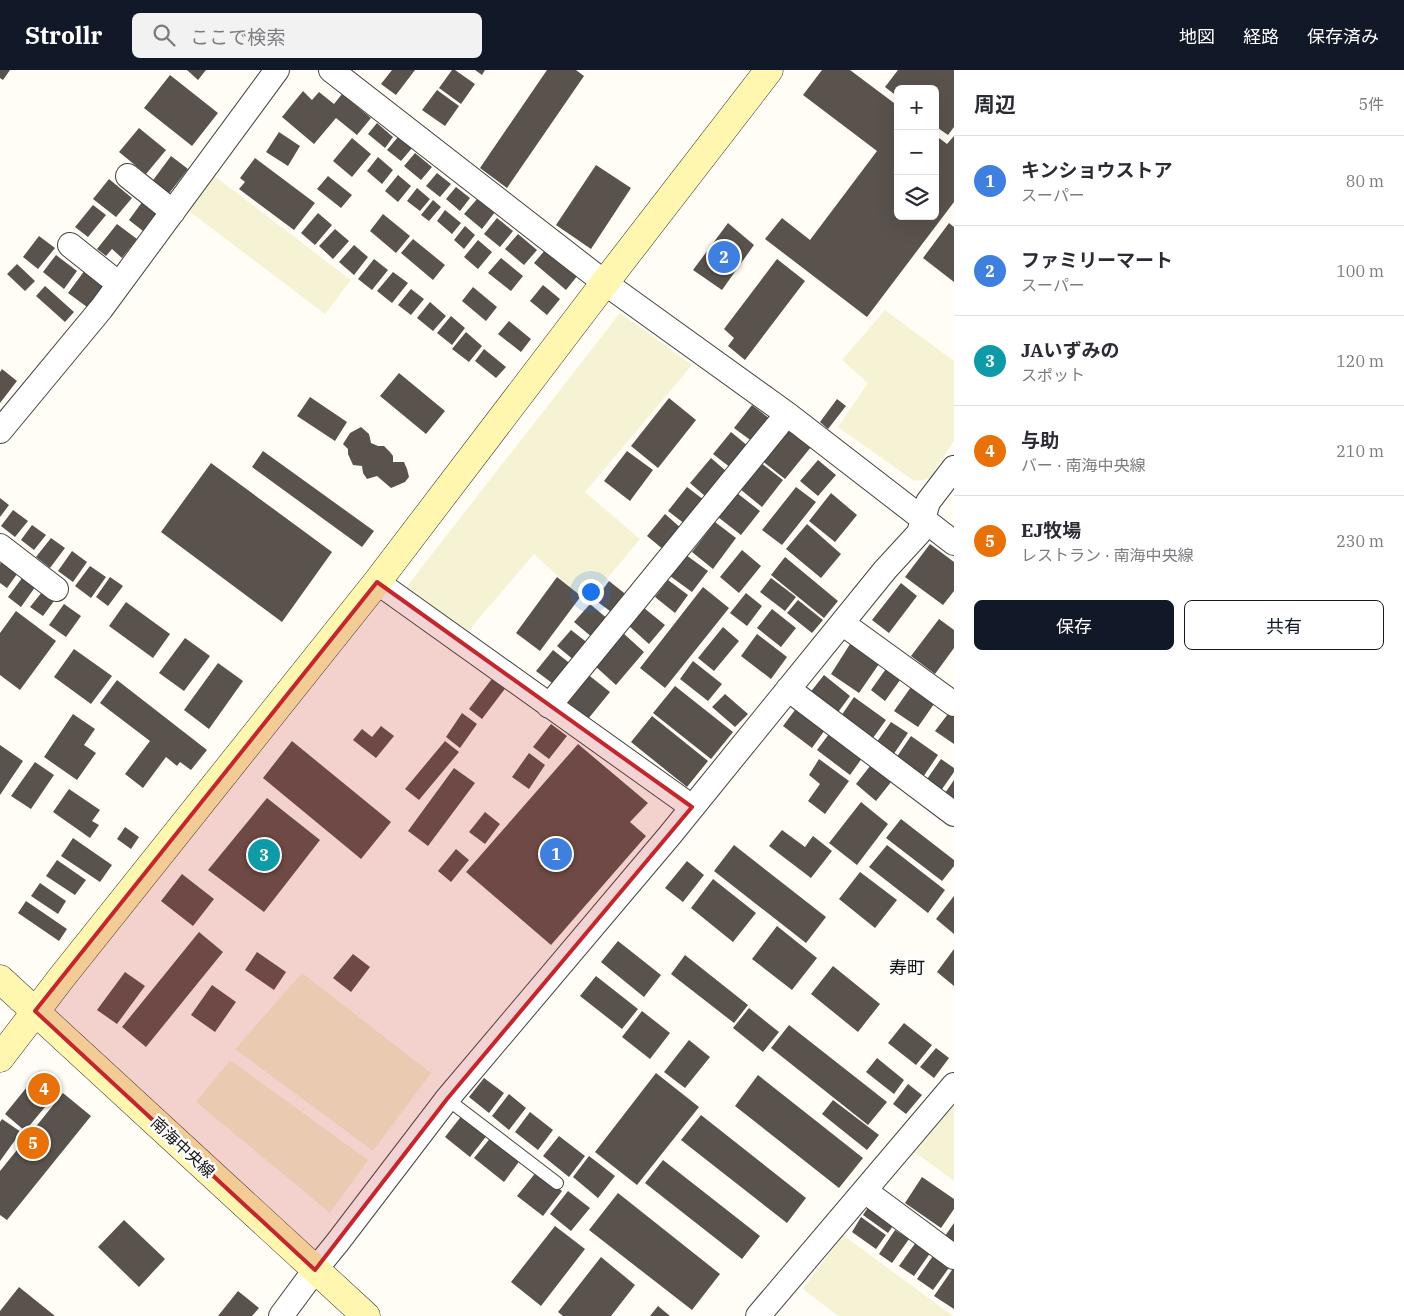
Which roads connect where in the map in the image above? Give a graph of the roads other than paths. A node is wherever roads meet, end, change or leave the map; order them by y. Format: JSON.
{"nodes":[{"id":1,"x":277,"y":70,"type":"edge"},
{"id":2,"x":332,"y":70,"type":"edge"},
{"id":3,"x":769,"y":70,"type":"edge"},
{"id":4,"x":128,"y":176,"type":"dead end"},
{"id":5,"x":173,"y":212,"type":"junction"},
{"id":6,"x":70,"y":245,"type":"dead end"},
{"id":7,"x":605,"y":283,"type":"junction"},
{"id":8,"x":119,"y":284,"type":"junction"},
{"id":9,"x":787,"y":414,"type":"junction"},
{"id":10,"x":0,"y":431,"type":"edge"},
{"id":11,"x":954,"y":468,"type":"edge"},
{"id":12,"x":923,"y":520,"type":"junction"},
{"id":13,"x":954,"y":543,"type":"edge"},
{"id":14,"x":0,"y":546,"type":"edge"},
{"id":15,"x":377,"y":582,"type":"junction"},
{"id":16,"x":56,"y":589,"type":"dead end"},
{"id":17,"x":842,"y":623,"type":"junction"},
{"id":18,"x":788,"y":689,"type":"junction"},
{"id":19,"x":954,"y":704,"type":"edge"},
{"id":20,"x":549,"y":706,"type":"junction"},
{"id":21,"x":692,"y":807,"type":"junction"},
{"id":22,"x":954,"y":814,"type":"edge"},
{"id":23,"x":0,"y":979,"type":"edge"},
{"id":24,"x":35,"y":1011,"type":"junction"},
{"id":25,"x":0,"y":1058,"type":"edge"},
{"id":26,"x":954,"y":1086,"type":"edge"},
{"id":27,"x":447,"y":1099,"type":"junction"},
{"id":28,"x":557,"y":1183,"type":"dead end"},
{"id":29,"x":865,"y":1191,"type":"junction"},
{"id":30,"x":954,"y":1257,"type":"edge"},
{"id":31,"x":315,"y":1270,"type":"junction"},
{"id":32,"x":281,"y":1316,"type":"edge"},
{"id":33,"x":366,"y":1316,"type":"edge"},
{"id":34,"x":758,"y":1316,"type":"edge"}],
"edges":[{"from":1,"to":5,"type":"street"},
{"from":2,"to":7,"type":"street"},
{"from":3,"to":7,"type":"street"},
{"from":4,"to":5,"type":"street"},
{"from":5,"to":8,"type":"street"},
{"from":6,"to":8,"type":"street"},
{"from":7,"to":9,"type":"street"},
{"from":7,"to":15,"type":"street"},
{"from":8,"to":10,"type":"street"},
{"from":9,"to":12,"type":"street"},
{"from":9,"to":20,"type":"street"},
{"from":11,"to":12,"type":"street"},
{"from":12,"to":13,"type":"street"},
{"from":12,"to":17,"type":"street"},
{"from":14,"to":16,"type":"street"},
{"from":15,"to":20,"type":"street"},
{"from":15,"to":24,"type":"street"},
{"from":17,"to":18,"type":"street"},
{"from":17,"to":19,"type":"street"},
{"from":18,"to":21,"type":"street"},
{"from":18,"to":22,"type":"street"},
{"from":20,"to":21,"type":"street"},
{"from":21,"to":27,"type":"street"},
{"from":23,"to":24,"type":"street","name":"南海中央線"},
{"from":24,"to":25,"type":"street"},
{"from":24,"to":31,"type":"street","name":"南海中央線"},
{"from":26,"to":29,"type":"street"},
{"from":27,"to":28,"type":"lane"},
{"from":27,"to":31,"type":"street"},
{"from":29,"to":30,"type":"street"},
{"from":29,"to":34,"type":"street"},
{"from":31,"to":32,"type":"street"},
{"from":31,"to":33,"type":"street","name":"南海中央線"}]}
